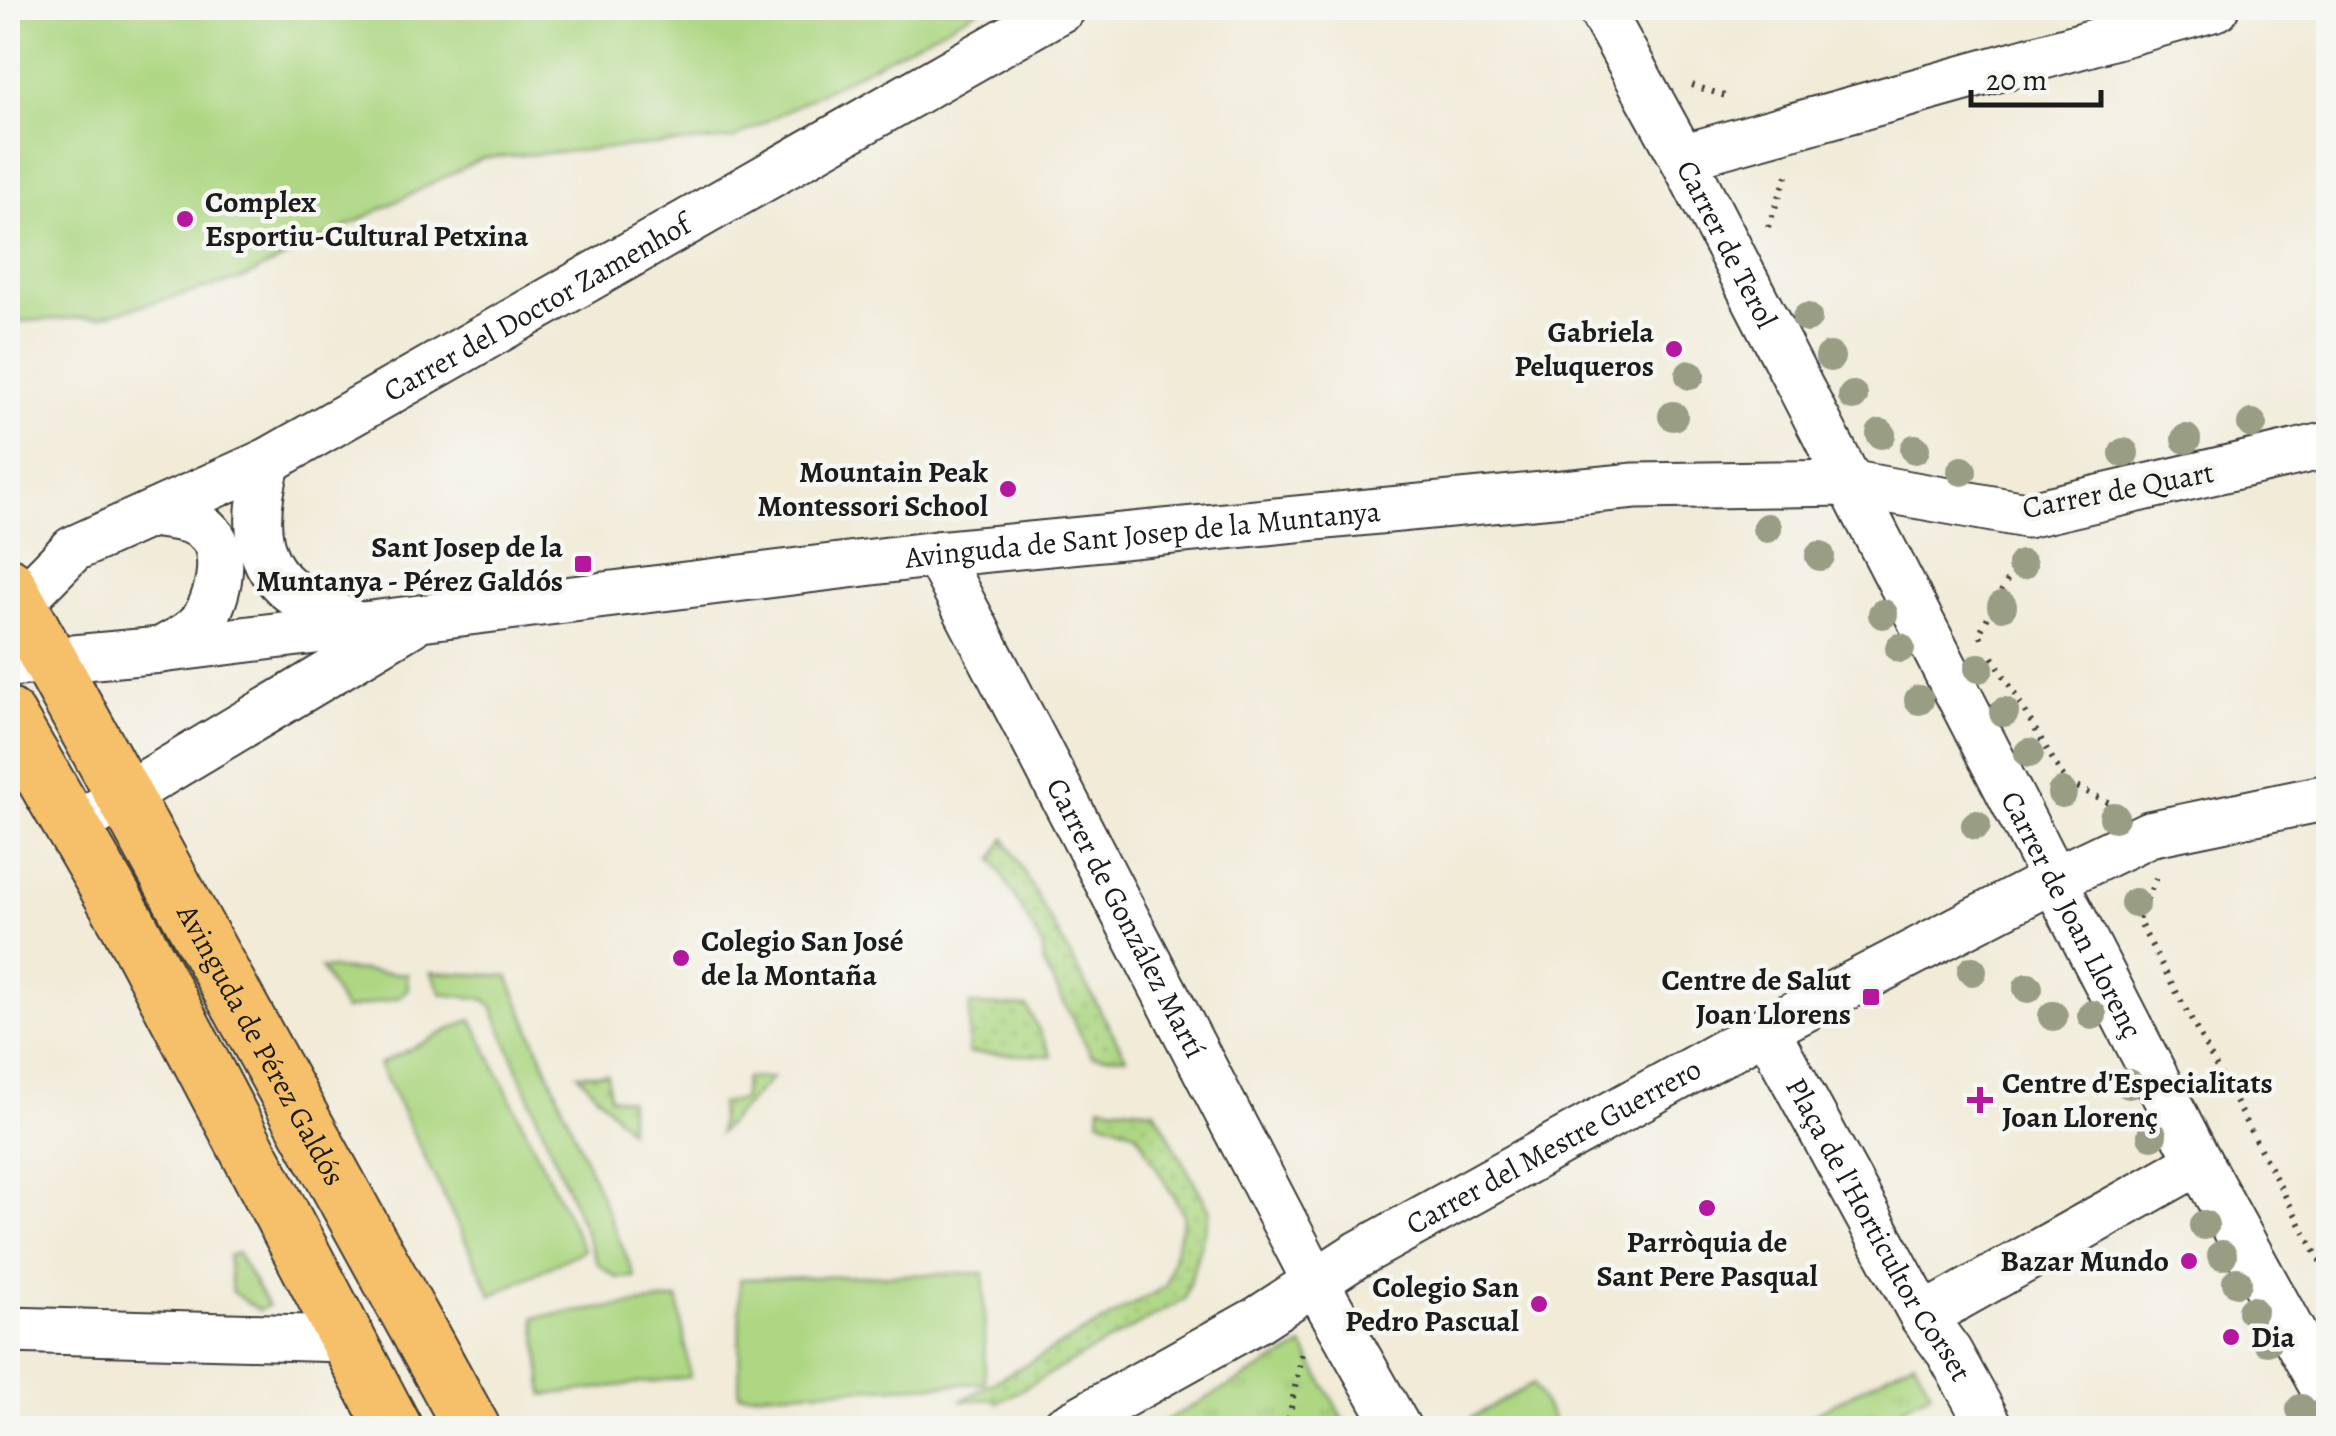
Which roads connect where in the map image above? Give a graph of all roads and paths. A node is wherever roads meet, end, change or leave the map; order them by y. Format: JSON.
{"nodes":[{"id":1,"x":1063,"y":8,"type":"edge"},
{"id":2,"x":1600,"y":8,"type":"edge"},
{"id":3,"x":2216,"y":8,"type":"edge"},
{"id":4,"x":1674,"y":79,"type":"dead end"},
{"id":5,"x":1738,"y":100,"type":"dead end"},
{"id":6,"x":1682,"y":157,"type":"junction"},
{"id":7,"x":1792,"y":164,"type":"dead end"},
{"id":8,"x":1766,"y":233,"type":"dead end"},
{"id":9,"x":2328,"y":445,"type":"edge"},
{"id":10,"x":268,"y":461,"type":"junction"},
{"id":11,"x":1848,"y":483,"type":"junction"},
{"id":12,"x":151,"y":514,"type":"junction"},
{"id":13,"x":2023,"y":550,"type":"dead end"},
{"id":14,"x":937,"y":554,"type":"junction"},
{"id":15,"x":13,"y":595,"type":"edge"},
{"id":16,"x":440,"y":613,"type":"junction"},
{"id":17,"x":353,"y":623,"type":"junction"},
{"id":18,"x":161,"y":650,"type":"junction"},
{"id":19,"x":29,"y":662,"type":"edge"},
{"id":20,"x":8,"y":716,"type":"edge"},
{"id":21,"x":121,"y":797,"type":"junction"},
{"id":22,"x":2328,"y":797,"type":"edge"},
{"id":23,"x":2124,"y":810,"type":"dead end"},
{"id":24,"x":74,"y":826,"type":"junction"},
{"id":25,"x":2158,"y":875,"type":"dead end"},
{"id":26,"x":2053,"y":880,"type":"junction"},
{"id":27,"x":1766,"y":1029,"type":"junction"},
{"id":28,"x":2199,"y":1162,"type":"junction"},
{"id":29,"x":2328,"y":1276,"type":"edge"},
{"id":30,"x":1314,"y":1279,"type":"junction"},
{"id":31,"x":1923,"y":1317,"type":"junction"},
{"id":32,"x":8,"y":1330,"type":"edge"},
{"id":33,"x":345,"y":1339,"type":"junction"},
{"id":34,"x":1304,"y":1346,"type":"dead end"},
{"id":35,"x":2328,"y":1397,"type":"edge"},
{"id":36,"x":1290,"y":1426,"type":"edge"},
{"id":37,"x":394,"y":1428,"type":"edge"},
{"id":38,"x":472,"y":1428,"type":"edge"},
{"id":39,"x":1064,"y":1428,"type":"edge"},
{"id":40,"x":1280,"y":1428,"type":"edge"},
{"id":41,"x":1398,"y":1428,"type":"edge"},
{"id":42,"x":1991,"y":1428,"type":"edge"}],
"edges":[{"from":1,"to":10,"type":"street","name":"Carrer del Doctor Zamenhof"},
{"from":2,"to":6,"type":"street","name":"Carrer de Terol"},
{"from":3,"to":6,"type":"street"},
{"from":4,"to":5,"type":"path"},
{"from":6,"to":11,"type":"street","name":"Carrer de Terol"},
{"from":7,"to":8,"type":"path"},
{"from":9,"to":11,"type":"street","name":"Carrer de Quart"},
{"from":10,"to":12,"type":"street","name":"Carrer del Doctor Zamenhof"},
{"from":10,"to":17,"type":"street"},
{"from":11,"to":14,"type":"street","name":"Avinguda de Sant Josep de la Muntanya"},
{"from":11,"to":26,"type":"street","name":"Carrer de Joan Llorenç"},
{"from":12,"to":15,"type":"street","name":"Carrer del Doctor Zamenhof"},
{"from":12,"to":18,"type":"street","name":"Avinguda de Sant Josep de la Muntanya"},
{"from":13,"to":23,"type":"path"},
{"from":14,"to":16,"type":"street","name":"Avinguda de Sant Josep de la Muntanya"},
{"from":14,"to":30,"type":"street","name":"Carrer de González Martí"},
{"from":15,"to":19,"type":"main road","name":"Avinguda de Pérez Galdós"},
{"from":16,"to":17,"type":"street","name":"Avinguda de Sant Josep de la Muntanya"},
{"from":16,"to":21,"type":"street","name":"Avinguda de Sant Josep de la Muntanya"},
{"from":17,"to":18,"type":"street","name":"Avinguda de Sant Josep de la Muntanya"},
{"from":18,"to":19,"type":"street","name":"Avinguda de Sant Josep de la Muntanya"},
{"from":19,"to":21,"type":"main road","name":"Avinguda de Pérez Galdós"},
{"from":20,"to":24,"type":"main road","name":"Avinguda de Pérez Galdós"},
{"from":21,"to":24,"type":"street","name":"Avinguda de Sant Josep de la Muntanya"},
{"from":21,"to":38,"type":"main road","name":"Avinguda de Pérez Galdós"},
{"from":22,"to":26,"type":"street","name":"Carrer del Mestre Guerrero"},
{"from":24,"to":33,"type":"main road","name":"Avinguda de Pérez Galdós"},
{"from":25,"to":29,"type":"path"},
{"from":26,"to":27,"type":"street","name":"Carrer del Mestre Guerrero"},
{"from":26,"to":28,"type":"street","name":"Carrer de Joan Llorenç"},
{"from":27,"to":30,"type":"street","name":"Carrer del Mestre Guerrero"},
{"from":27,"to":31,"type":"street","name":"Plaça de l'Horticultor Corset"},
{"from":28,"to":31,"type":"street"},
{"from":28,"to":35,"type":"street","name":"Carrer de Joan Llorenç"},
{"from":30,"to":39,"type":"street","name":"Carrer del Mestre Guerrero"},
{"from":30,"to":41,"type":"street"},
{"from":31,"to":42,"type":"street","name":"Plaça de l'Horticultor Corset"},
{"from":32,"to":33,"type":"street"},
{"from":33,"to":37,"type":"main road","name":"Avinguda de Pérez Galdós"},
{"from":34,"to":36,"type":"path"},
{"from":36,"to":40,"type":"path"}]}
